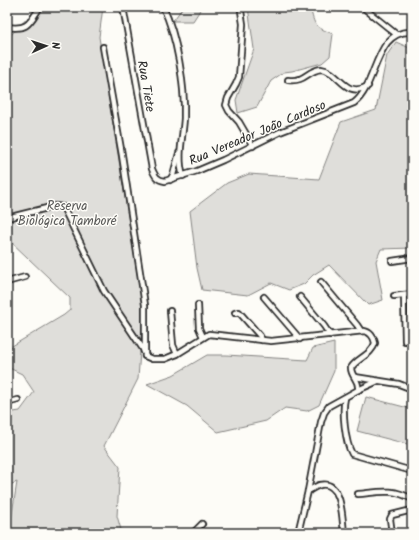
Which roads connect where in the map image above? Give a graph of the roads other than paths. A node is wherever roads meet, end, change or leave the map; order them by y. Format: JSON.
{"nodes":[{"id":1,"x":40,"y":7,"type":"edge"},
{"id":2,"x":123,"y":7,"type":"edge"},
{"id":3,"x":163,"y":7,"type":"edge"},
{"id":4,"x":365,"y":9,"type":"dead end"},
{"id":5,"x":242,"y":11,"type":"dead end"},
{"id":6,"x":7,"y":27,"type":"edge"},
{"id":7,"x":411,"y":31,"type":"edge"},
{"id":8,"x":396,"y":34,"type":"junction"},
{"id":9,"x":102,"y":47,"type":"dead end"},
{"id":10,"x":288,"y":80,"type":"dead end"},
{"id":11,"x":368,"y":86,"type":"junction"},
{"id":12,"x":181,"y":146,"type":"junction"},
{"id":13,"x":253,"y":146,"type":"junction"},
{"id":14,"x":183,"y":176,"type":"junction"},
{"id":15,"x":170,"y":180,"type":"junction"},
{"id":16,"x":7,"y":218,"type":"edge"},
{"id":17,"x":412,"y":258,"type":"edge"},
{"id":18,"x":392,"y":261,"type":"dead end"},
{"id":19,"x":25,"y":277,"type":"dead end"},
{"id":20,"x":7,"y":282,"type":"edge"},
{"id":21,"x":321,"y":282,"type":"dead end"},
{"id":22,"x":412,"y":294,"type":"edge"},
{"id":23,"x":404,"y":295,"type":"junction"},
{"id":24,"x":300,"y":296,"type":"dead end"},
{"id":25,"x":394,"y":296,"type":"dead end"},
{"id":26,"x":264,"y":297,"type":"dead end"},
{"id":27,"x":198,"y":305,"type":"dead end"},
{"id":28,"x":170,"y":310,"type":"dead end"},
{"id":29,"x":235,"y":313,"type":"dead end"},
{"id":30,"x":254,"y":329,"type":"junction"},
{"id":31,"x":360,"y":331,"type":"junction"},
{"id":32,"x":330,"y":335,"type":"junction"},
{"id":33,"x":203,"y":337,"type":"junction"},
{"id":34,"x":250,"y":338,"type":"junction"},
{"id":35,"x":300,"y":338,"type":"junction"},
{"id":36,"x":262,"y":340,"type":"junction"},
{"id":37,"x":405,"y":341,"type":"dead end"},
{"id":38,"x":177,"y":354,"type":"junction"},
{"id":39,"x":144,"y":356,"type":"junction"},
{"id":40,"x":354,"y":377,"type":"junction"},
{"id":41,"x":378,"y":381,"type":"junction"},
{"id":42,"x":412,"y":389,"type":"edge"},
{"id":43,"x":358,"y":390,"type":"junction"},
{"id":44,"x":345,"y":398,"type":"junction"},
{"id":45,"x":18,"y":400,"type":"dead end"},
{"id":46,"x":7,"y":403,"type":"edge"},
{"id":47,"x":412,"y":471,"type":"edge"},
{"id":48,"x":308,"y":491,"type":"junction"},
{"id":49,"x":358,"y":494,"type":"dead end"},
{"id":50,"x":412,"y":499,"type":"edge"},
{"id":51,"x":412,"y":510,"type":"edge"},
{"id":52,"x":202,"y":524,"type":"dead end"},
{"id":53,"x":192,"y":533,"type":"edge"},
{"id":54,"x":298,"y":533,"type":"edge"},
{"id":55,"x":344,"y":533,"type":"edge"},
{"id":56,"x":392,"y":533,"type":"edge"}],
"edges":[{"from":1,"to":6,"type":"street"},
{"from":2,"to":15,"type":"street","name":"Rua Tiete"},
{"from":3,"to":12,"type":"street"},
{"from":4,"to":8,"type":"street"},
{"from":5,"to":13,"type":"street"},
{"from":7,"to":8,"type":"street"},
{"from":8,"to":11,"type":"street","name":"Rua Vereador João Cardoso"},
{"from":9,"to":39,"type":"street"},
{"from":10,"to":11,"type":"street"},
{"from":11,"to":13,"type":"street","name":"Rua Vereador João Cardoso"},
{"from":12,"to":14,"type":"street"},
{"from":12,"to":15,"type":"street"},
{"from":13,"to":14,"type":"street","name":"Rua Vereador João Cardoso"},
{"from":14,"to":15,"type":"street","name":"Rua Vereador João Cardoso"},
{"from":16,"to":39,"type":"street"},
{"from":17,"to":18,"type":"street"},
{"from":19,"to":20,"type":"street"},
{"from":21,"to":31,"type":"street"},
{"from":22,"to":23,"type":"street"},
{"from":23,"to":25,"type":"street"},
{"from":23,"to":37,"type":"street"},
{"from":24,"to":32,"type":"street"},
{"from":26,"to":35,"type":"street"},
{"from":27,"to":33,"type":"street"},
{"from":28,"to":38,"type":"street"},
{"from":29,"to":30,"type":"street"},
{"from":30,"to":34,"type":"street"},
{"from":30,"to":36,"type":"street"},
{"from":31,"to":32,"type":"street"},
{"from":31,"to":40,"type":"street"},
{"from":32,"to":35,"type":"street"},
{"from":33,"to":34,"type":"street"},
{"from":33,"to":38,"type":"street"},
{"from":34,"to":36,"type":"street"},
{"from":35,"to":36,"type":"street"},
{"from":38,"to":39,"type":"street"},
{"from":40,"to":41,"type":"street"},
{"from":40,"to":43,"type":"street"},
{"from":41,"to":42,"type":"street"},
{"from":41,"to":43,"type":"street"},
{"from":43,"to":44,"type":"street"},
{"from":44,"to":47,"type":"street"},
{"from":44,"to":48,"type":"street"},
{"from":45,"to":46,"type":"street"},
{"from":48,"to":54,"type":"street"},
{"from":48,"to":55,"type":"street"},
{"from":49,"to":50,"type":"street"},
{"from":51,"to":56,"type":"street"},
{"from":52,"to":53,"type":"street"}]}
